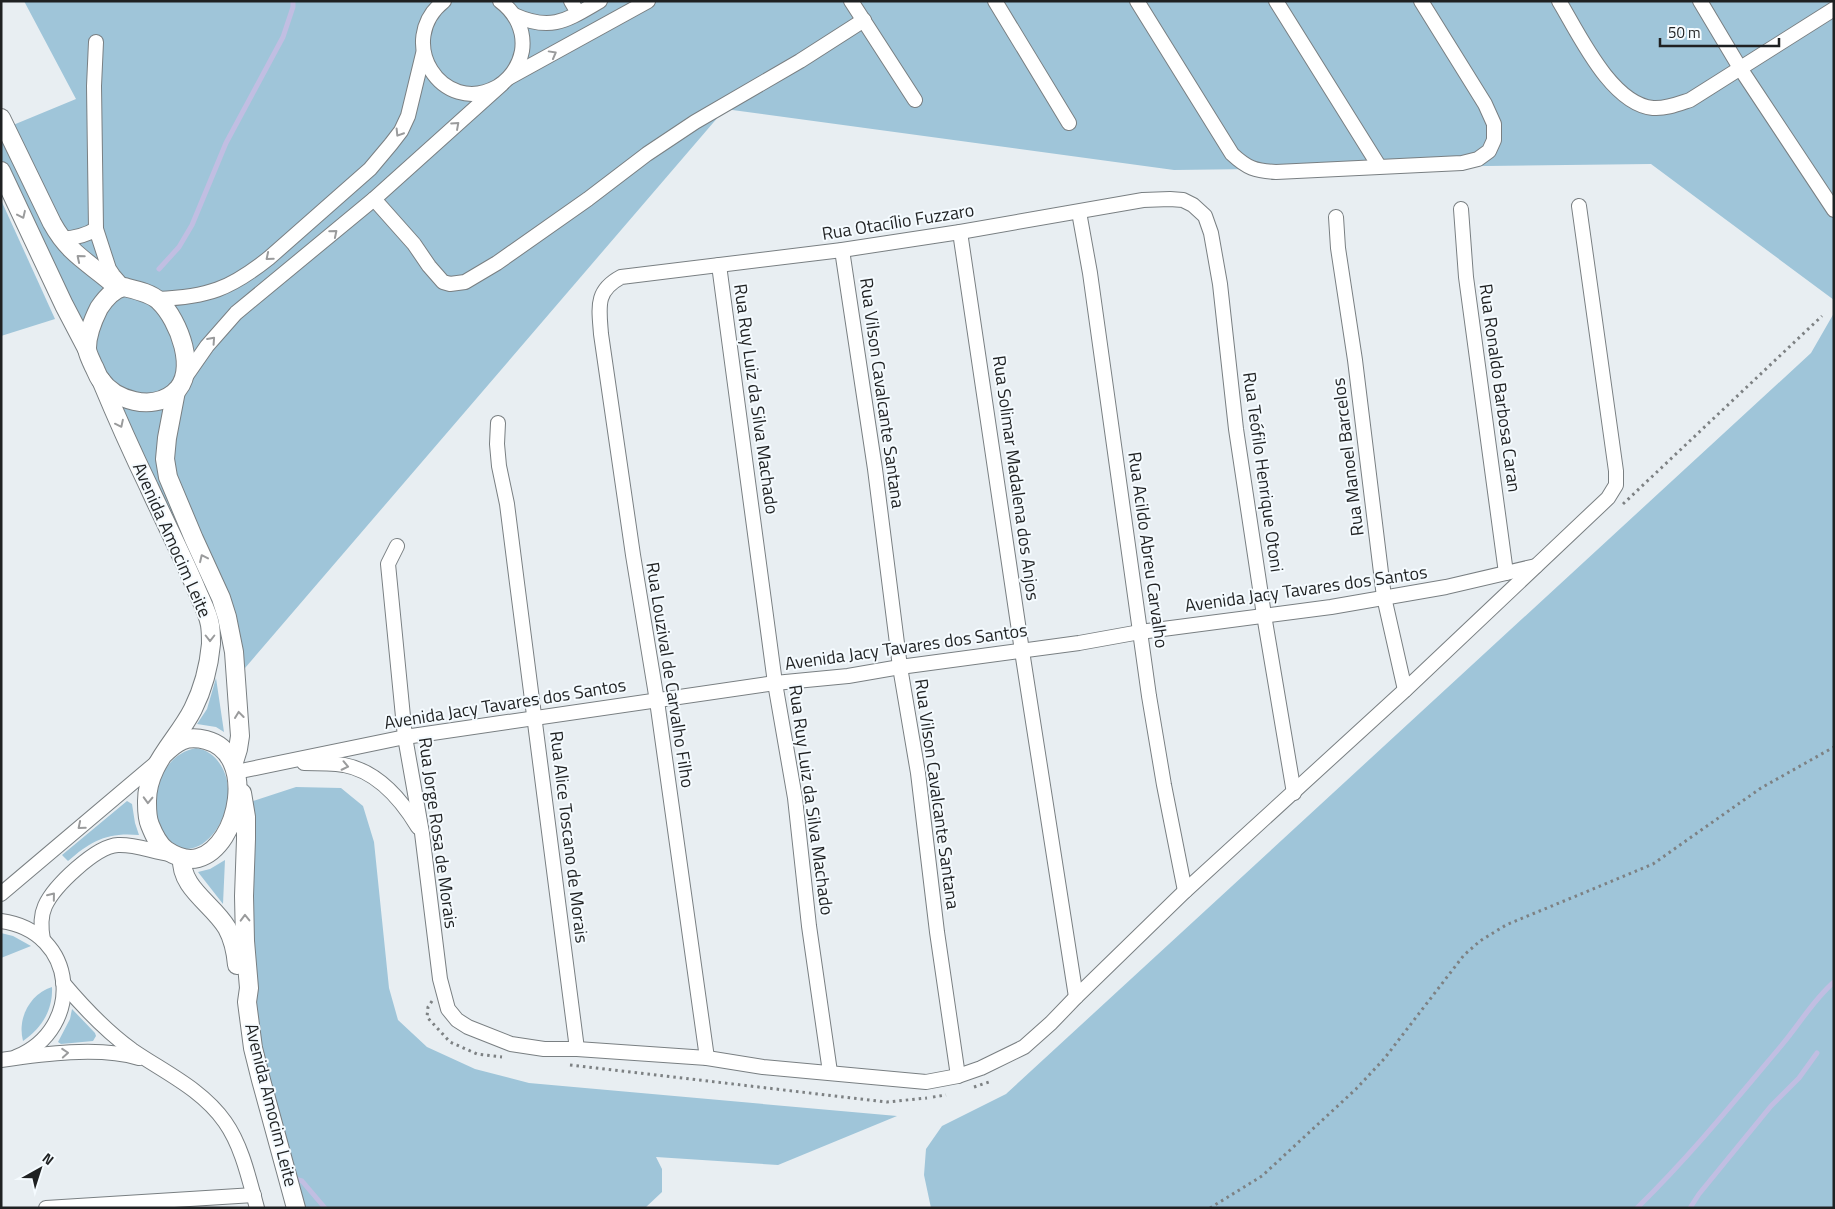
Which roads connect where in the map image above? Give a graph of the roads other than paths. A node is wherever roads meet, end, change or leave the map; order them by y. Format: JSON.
{"nodes":[{"id":1,"x":500,"y":1,"type":"edge"},
{"id":2,"x":571,"y":1,"type":"edge"},
{"id":3,"x":600,"y":1,"type":"edge"},
{"id":4,"x":648,"y":1,"type":"edge"},
{"id":5,"x":851,"y":1,"type":"edge"},
{"id":6,"x":995,"y":1,"type":"edge"},
{"id":7,"x":1137,"y":1,"type":"edge"},
{"id":8,"x":1276,"y":1,"type":"edge"},
{"id":9,"x":1421,"y":1,"type":"edge"},
{"id":10,"x":1559,"y":1,"type":"edge"},
{"id":11,"x":1700,"y":1,"type":"edge"},
{"id":12,"x":436,"y":4,"type":"edge"},
{"id":13,"x":1834,"y":9,"type":"edge"},
{"id":14,"x":578,"y":13,"type":"junction"},
{"id":15,"x":514,"y":15,"type":"junction"},
{"id":16,"x":864,"y":20,"type":"junction"},
{"id":17,"x":96,"y":42,"type":"dead end"},
{"id":18,"x":423,"y":54,"type":"junction"},
{"id":19,"x":1740,"y":68,"type":"junction"},
{"id":20,"x":506,"y":81,"type":"junction"},
{"id":21,"x":915,"y":100,"type":"dead end"},
{"id":22,"x":1,"y":118,"type":"edge"},
{"id":23,"x":1069,"y":123,"type":"dead end"},
{"id":24,"x":1379,"y":166,"type":"junction"},
{"id":25,"x":1,"y":171,"type":"edge"},
{"id":26,"x":374,"y":199,"type":"junction"},
{"id":27,"x":1579,"y":206,"type":"dead end"},
{"id":28,"x":1460,"y":208,"type":"dead end"},
{"id":29,"x":1834,"y":210,"type":"edge"},
{"id":30,"x":1079,"y":212,"type":"junction"},
{"id":31,"x":1205,"y":216,"type":"joint"},
{"id":32,"x":1336,"y":217,"type":"dead end"},
{"id":33,"x":96,"y":229,"type":"junction"},
{"id":34,"x":960,"y":232,"type":"junction"},
{"id":35,"x":62,"y":239,"type":"junction"},
{"id":36,"x":842,"y":250,"type":"junction"},
{"id":37,"x":719,"y":265,"type":"junction"},
{"id":38,"x":121,"y":288,"type":"junction"},
{"id":39,"x":600,"y":298,"type":"joint"},
{"id":40,"x":158,"y":299,"type":"junction"},
{"id":41,"x":87,"y":349,"type":"junction"},
{"id":42,"x":101,"y":380,"type":"junction"},
{"id":43,"x":180,"y":385,"type":"junction"},
{"id":44,"x":498,"y":423,"type":"dead end"},
{"id":45,"x":397,"y":546,"type":"dead end"},
{"id":46,"x":1538,"y":566,"type":"junction"},
{"id":47,"x":1506,"y":573,"type":"junction"},
{"id":48,"x":1384,"y":597,"type":"junction"},
{"id":49,"x":1264,"y":615,"type":"junction"},
{"id":50,"x":1140,"y":632,"type":"junction"},
{"id":51,"x":1022,"y":651,"type":"junction"},
{"id":52,"x":900,"y":666,"type":"junction"},
{"id":53,"x":776,"y":683,"type":"junction"},
{"id":54,"x":1405,"y":690,"type":"junction"},
{"id":55,"x":657,"y":701,"type":"junction"},
{"id":56,"x":535,"y":718,"type":"junction"},
{"id":57,"x":405,"y":737,"type":"junction"},
{"id":58,"x":161,"y":758,"type":"junction"},
{"id":59,"x":279,"y":762,"type":"junction"},
{"id":60,"x":236,"y":772,"type":"junction"},
{"id":61,"x":1294,"y":793,"type":"junction"},
{"id":62,"x":422,"y":834,"type":"junction"},
{"id":63,"x":177,"y":856,"type":"junction"},
{"id":64,"x":1185,"y":891,"type":"junction"},
{"id":65,"x":1,"y":894,"type":"edge"},
{"id":66,"x":1,"y":921,"type":"edge"},
{"id":67,"x":43,"y":940,"type":"junction"},
{"id":68,"x":64,"y":984,"type":"junction"},
{"id":69,"x":1076,"y":997,"type":"junction"},
{"id":70,"x":247,"y":1002,"type":"junction"},
{"id":71,"x":577,"y":1049,"type":"junction"},
{"id":72,"x":16,"y":1057,"type":"junction"},
{"id":73,"x":707,"y":1058,"type":"junction"},
{"id":74,"x":1,"y":1060,"type":"edge"},
{"id":75,"x":156,"y":1064,"type":"junction"},
{"id":76,"x":830,"y":1072,"type":"junction"},
{"id":77,"x":958,"y":1076,"type":"junction"},
{"id":78,"x":255,"y":1202,"type":"edge"},
{"id":79,"x":46,"y":1208,"type":"edge"},
{"id":80,"x":296,"y":1208,"type":"edge"}],
"edges":[{"from":1,"to":15,"type":"street"},
{"from":2,"to":14,"type":"street"},
{"from":3,"to":14,"type":"street"},
{"from":20,"to":4,"type":"street","one_way":true},
{"from":5,"to":16,"type":"street"},
{"from":6,"to":23,"type":"street"},
{"from":7,"to":24,"type":"street"},
{"from":8,"to":24,"type":"street"},
{"from":9,"to":24,"type":"street"},
{"from":10,"to":19,"type":"street"},
{"from":11,"to":19,"type":"street"},
{"from":12,"to":18,"type":"street"},
{"from":13,"to":19,"type":"street"},
{"from":14,"to":15,"type":"street"},
{"from":15,"to":20,"type":"street"},
{"from":16,"to":21,"type":"street"},
{"from":16,"to":26,"type":"street"},
{"from":17,"to":33,"type":"street"},
{"from":18,"to":20,"type":"street"},
{"from":18,"to":40,"type":"street","one_way":true},
{"from":19,"to":29,"type":"street"},
{"from":26,"to":20,"type":"street","one_way":true},
{"from":22,"to":35,"type":"street"},
{"from":25,"to":41,"type":"street","name":"Avenida Amocim Leite","one_way":true},
{"from":43,"to":26,"type":"street","one_way":true},
{"from":27,"to":46,"type":"street","name":"Rua Jorge Rosa de Morais"},
{"from":28,"to":47,"type":"street","name":"Rua Ronaldo Barbosa Caran"},
{"from":30,"to":31,"type":"street","name":"Rua Otacílio Fuzzaro"},
{"from":30,"to":34,"type":"street","name":"Rua Otacílio Fuzzaro"},
{"from":30,"to":50,"type":"street","name":"Rua Acildo Abreu Carvalho"},
{"from":31,"to":49,"type":"street","name":"Rua Teófilo Henrique Otoni"},
{"from":32,"to":48,"type":"street","name":"Rua Manoel Barcelos"},
{"from":33,"to":35,"type":"street"},
{"from":33,"to":38,"type":"street"},
{"from":34,"to":36,"type":"street","name":"Rua Otacílio Fuzzaro"},
{"from":34,"to":51,"type":"street","name":"Rua Solimar Madalena dos Anjos"},
{"from":38,"to":35,"type":"street","one_way":true},
{"from":36,"to":37,"type":"street","name":"Rua Otacílio Fuzzaro"},
{"from":36,"to":52,"type":"street","name":"Rua Vilson Cavalcante Santana"},
{"from":37,"to":39,"type":"street","name":"Rua Otacílio Fuzzaro"},
{"from":37,"to":53,"type":"street","name":"Rua Ruy Luiz da Silva Machado"},
{"from":38,"to":40,"type":"street"},
{"from":38,"to":41,"type":"street"},
{"from":39,"to":55,"type":"street","name":"Rua Louzival de Carvalho Filho"},
{"from":40,"to":43,"type":"street","name":"Avenida Amocim Leite"},
{"from":41,"to":42,"type":"street","name":"Avenida Amocim Leite"},
{"from":42,"to":43,"type":"street","name":"Avenida Amocim Leite"},
{"from":42,"to":58,"type":"street","name":"Avenida Amocim Leite","one_way":true},
{"from":60,"to":43,"type":"street","name":"Avenida Amocim Leite","one_way":true},
{"from":44,"to":56,"type":"street","name":"Rua Alice Toscano de Morais"},
{"from":45,"to":57,"type":"street","name":"Rua Jorge Rosa de Morais"},
{"from":46,"to":47,"type":"street","name":"Avenida Jacy Tavares dos Santos"},
{"from":46,"to":54,"type":"street","name":"Rua Jorge Rosa de Morais"},
{"from":47,"to":48,"type":"street","name":"Avenida Jacy Tavares dos Santos"},
{"from":48,"to":49,"type":"street","name":"Avenida Jacy Tavares dos Santos"},
{"from":48,"to":54,"type":"street","name":"Rua Manoel Barcelos"},
{"from":49,"to":50,"type":"street","name":"Avenida Jacy Tavares dos Santos"},
{"from":49,"to":61,"type":"street","name":"Rua Teófilo Henrique Otoni"},
{"from":50,"to":51,"type":"street","name":"Avenida Jacy Tavares dos Santos"},
{"from":50,"to":64,"type":"street","name":"Rua Acildo Abreu Carvalho"},
{"from":51,"to":52,"type":"street","name":"Avenida Jacy Tavares dos Santos"},
{"from":51,"to":69,"type":"street","name":"Rua Solimar Madalena dos Anjos"},
{"from":52,"to":53,"type":"street","name":"Avenida Jacy Tavares dos Santos"},
{"from":52,"to":77,"type":"street","name":"Rua Vilson Cavalcante Santana"},
{"from":53,"to":55,"type":"street","name":"Avenida Jacy Tavares dos Santos"},
{"from":53,"to":76,"type":"street","name":"Rua Ruy Luiz da Silva Machado"},
{"from":54,"to":61,"type":"street","name":"Rua Jorge Rosa de Morais"},
{"from":55,"to":56,"type":"street","name":"Avenida Jacy Tavares dos Santos"},
{"from":55,"to":73,"type":"street","name":"Rua Louzival de Carvalho Filho"},
{"from":56,"to":57,"type":"street","name":"Avenida Jacy Tavares dos Santos"},
{"from":56,"to":71,"type":"street","name":"Rua Alice Toscano de Morais"},
{"from":57,"to":59,"type":"street","name":"Avenida Jacy Tavares dos Santos"},
{"from":57,"to":62,"type":"street","name":"Rua Jorge Rosa de Morais"},
{"from":58,"to":60,"type":"street","name":"Avenida Amocim Leite"},
{"from":58,"to":63,"type":"street","name":"Avenida Amocim Leite","one_way":true},
{"from":58,"to":65,"type":"street","one_way":true},
{"from":59,"to":60,"type":"street","name":"Avenida Jacy Tavares dos Santos"},
{"from":59,"to":62,"type":"street","name":"Avenida Jacy Tavares dos Santos","one_way":true},
{"from":60,"to":63,"type":"street","name":"Avenida Amocim Leite"},
{"from":70,"to":60,"type":"street","name":"Avenida Amocim Leite","one_way":true},
{"from":61,"to":64,"type":"street","name":"Rua Jorge Rosa de Morais"},
{"from":62,"to":71,"type":"street","name":"Rua Jorge Rosa de Morais"},
{"from":67,"to":63,"type":"street","one_way":true},
{"from":63,"to":70,"type":"street","name":"Avenida Amocim Leite"},
{"from":64,"to":69,"type":"street","name":"Rua Jorge Rosa de Morais"},
{"from":66,"to":67,"type":"street"},
{"from":67,"to":68,"type":"street"},
{"from":68,"to":72,"type":"street"},
{"from":68,"to":75,"type":"street"},
{"from":69,"to":77,"type":"street","name":"Rua Jorge Rosa de Morais"},
{"from":70,"to":80,"type":"street","name":"Avenida Amocim Leite"},
{"from":71,"to":73,"type":"street","name":"Rua Jorge Rosa de Morais"},
{"from":72,"to":74,"type":"street"},
{"from":72,"to":75,"type":"street","one_way":true},
{"from":73,"to":76,"type":"street","name":"Rua Jorge Rosa de Morais"},
{"from":75,"to":78,"type":"street"},
{"from":76,"to":77,"type":"street","name":"Rua Jorge Rosa de Morais"},
{"from":78,"to":79,"type":"street"}]}
